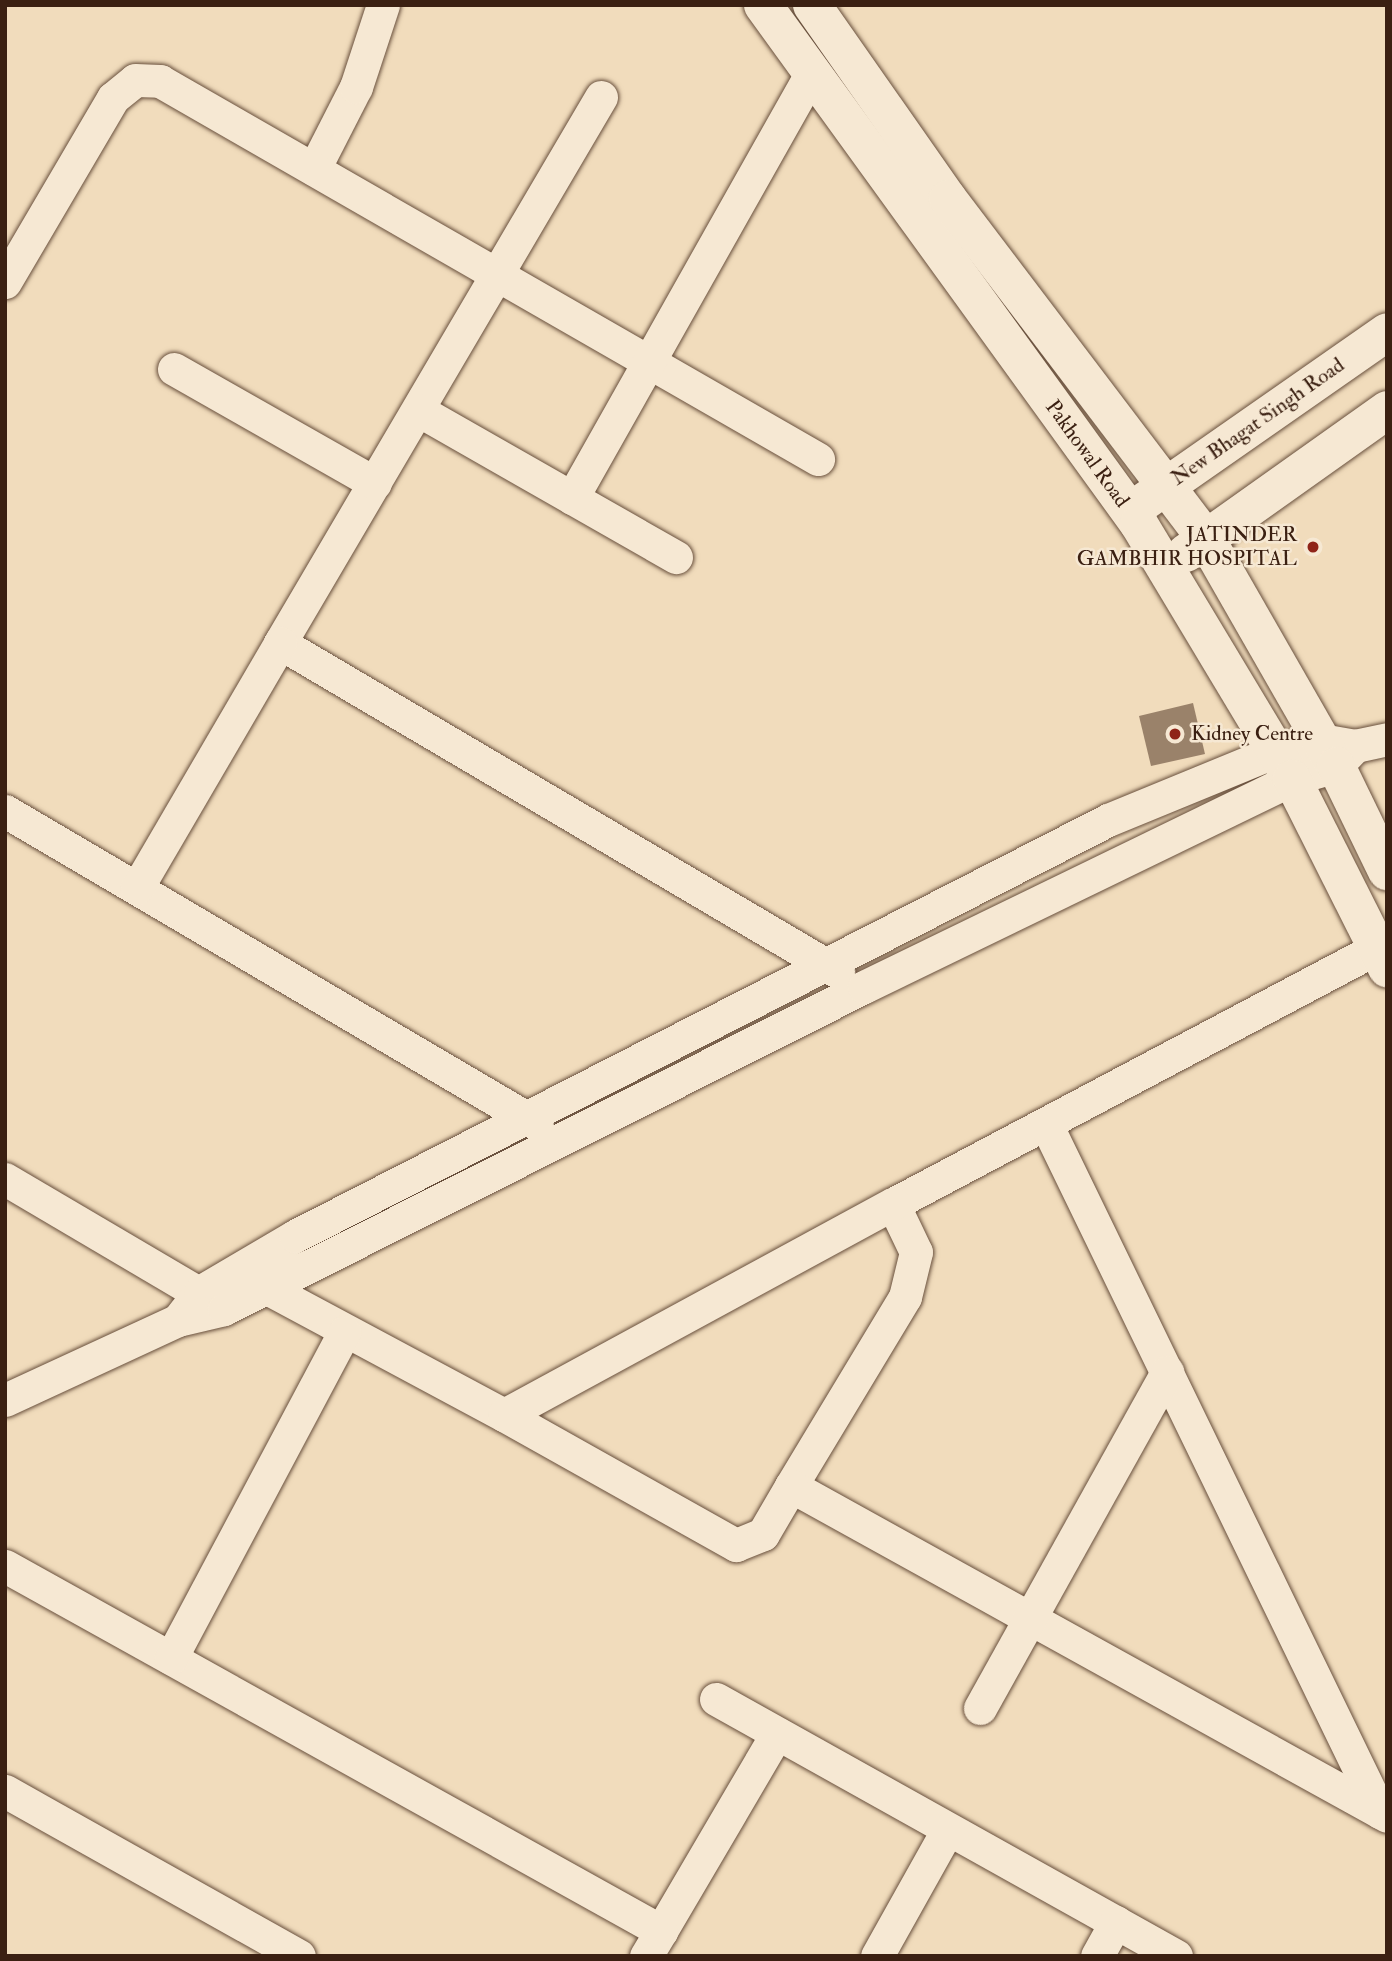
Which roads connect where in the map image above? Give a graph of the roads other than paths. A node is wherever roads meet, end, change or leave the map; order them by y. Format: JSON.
{"nodes":[{"id":1,"x":383,"y":5,"type":"edge"},
{"id":2,"x":764,"y":5,"type":"edge"},
{"id":3,"x":812,"y":5,"type":"edge"},
{"id":4,"x":811,"y":73,"type":"junction"},
{"id":5,"x":601,"y":97,"type":"dead end"},
{"id":6,"x":314,"y":169,"type":"junction"},
{"id":7,"x":15,"y":242,"type":"edge"},
{"id":8,"x":499,"y":273,"type":"junction"},
{"id":9,"x":5,"y":282,"type":"edge"},
{"id":10,"x":1387,"y":332,"type":"edge"},
{"id":11,"x":648,"y":359,"type":"junction"},
{"id":12,"x":174,"y":369,"type":"dead end"},
{"id":13,"x":418,"y":410,"type":"junction"},
{"id":14,"x":1387,"y":410,"type":"edge"},
{"id":15,"x":818,"y":459,"type":"dead end"},
{"id":16,"x":374,"y":483,"type":"junction"},
{"id":17,"x":1167,"y":487,"type":"junction"},
{"id":18,"x":572,"y":498,"type":"junction"},
{"id":19,"x":1129,"y":511,"type":"junction"},
{"id":20,"x":1206,"y":539,"type":"junction"},
{"id":21,"x":676,"y":557,"type":"dead end"},
{"id":22,"x":1165,"y":569,"type":"junction"},
{"id":23,"x":280,"y":643,"type":"junction"},
{"id":24,"x":1350,"y":748,"type":"edge"},
{"id":25,"x":1283,"y":766,"type":"junction"},
{"id":26,"x":7,"y":816,"type":"edge"},
{"id":27,"x":1387,"y":871,"type":"edge"},
{"id":28,"x":137,"y":888,"type":"junction"},
{"id":29,"x":1382,"y":958,"type":"edge"},
{"id":30,"x":825,"y":963,"type":"junction"},
{"id":31,"x":864,"y":987,"type":"junction"},
{"id":32,"x":523,"y":1115,"type":"junction"},
{"id":33,"x":1046,"y":1124,"type":"junction"},
{"id":34,"x":566,"y":1141,"type":"junction"},
{"id":35,"x":5,"y":1179,"type":"edge"},
{"id":36,"x":893,"y":1203,"type":"junction"},
{"id":37,"x":236,"y":1270,"type":"junction"},
{"id":38,"x":267,"y":1288,"type":"junction"},
{"id":39,"x":212,"y":1301,"type":"junction"},
{"id":40,"x":344,"y":1332,"type":"junction"},
{"id":41,"x":1167,"y":1373,"type":"junction"},
{"id":42,"x":5,"y":1400,"type":"edge"},
{"id":43,"x":504,"y":1415,"type":"junction"},
{"id":44,"x":791,"y":1486,"type":"junction"},
{"id":45,"x":5,"y":1566,"type":"edge"},
{"id":46,"x":1030,"y":1618,"type":"junction"},
{"id":47,"x":171,"y":1658,"type":"junction"},
{"id":48,"x":716,"y":1699,"type":"dead end"},
{"id":49,"x":981,"y":1708,"type":"dead end"},
{"id":50,"x":777,"y":1733,"type":"junction"},
{"id":51,"x":5,"y":1791,"type":"edge"},
{"id":52,"x":1383,"y":1814,"type":"edge"},
{"id":53,"x":948,"y":1829,"type":"junction"},
{"id":54,"x":1116,"y":1922,"type":"junction"},
{"id":55,"x":653,"y":1943,"type":"edge"},
{"id":56,"x":299,"y":1956,"type":"edge"},
{"id":57,"x":877,"y":1956,"type":"edge"},
{"id":58,"x":1097,"y":1956,"type":"edge"},
{"id":59,"x":1176,"y":1956,"type":"edge"}],
"edges":[{"from":1,"to":6,"type":"street"},
{"from":2,"to":4,"type":"street","name":"Pakhowal Road"},
{"from":3,"to":17,"type":"street","name":"Pakhowal Road"},
{"from":4,"to":11,"type":"street"},
{"from":4,"to":19,"type":"street","name":"Pakhowal Road"},
{"from":5,"to":8,"type":"street"},
{"from":6,"to":7,"type":"street"},
{"from":6,"to":8,"type":"street"},
{"from":7,"to":9,"type":"street"},
{"from":8,"to":11,"type":"street"},
{"from":8,"to":13,"type":"street"},
{"from":10,"to":17,"type":"street","name":"New Bhagat Singh Road"},
{"from":11,"to":15,"type":"street"},
{"from":11,"to":18,"type":"street"},
{"from":12,"to":16,"type":"street"},
{"from":13,"to":16,"type":"street"},
{"from":13,"to":18,"type":"street"},
{"from":14,"to":20,"type":"street"},
{"from":16,"to":23,"type":"street"},
{"from":17,"to":19,"type":"street","name":"New Bhagat Singh Road"},
{"from":17,"to":20,"type":"street","name":"Pakhowal Road"},
{"from":18,"to":21,"type":"street"},
{"from":19,"to":22,"type":"street","name":"Pakhowal Road"},
{"from":20,"to":22,"type":"street"},
{"from":20,"to":24,"type":"street","name":"Pakhowal Road"},
{"from":22,"to":25,"type":"street","name":"Pakhowal Road"},
{"from":23,"to":28,"type":"street"},
{"from":23,"to":30,"type":"street"},
{"from":24,"to":25,"type":"street"},
{"from":24,"to":27,"type":"street","name":"Pakhowal Road"},
{"from":25,"to":29,"type":"street","name":"Pakhowal Road"},
{"from":25,"to":30,"type":"street"},
{"from":25,"to":31,"type":"street"},
{"from":26,"to":28,"type":"street"},
{"from":28,"to":32,"type":"street"},
{"from":29,"to":33,"type":"street"},
{"from":30,"to":31,"type":"street"},
{"from":30,"to":32,"type":"street"},
{"from":31,"to":34,"type":"street"},
{"from":32,"to":34,"type":"street"},
{"from":32,"to":37,"type":"street"},
{"from":33,"to":36,"type":"street"},
{"from":33,"to":41,"type":"street"},
{"from":34,"to":38,"type":"street"},
{"from":35,"to":39,"type":"street"},
{"from":36,"to":43,"type":"street"},
{"from":36,"to":44,"type":"street"},
{"from":37,"to":38,"type":"street"},
{"from":37,"to":39,"type":"street"},
{"from":38,"to":39,"type":"street"},
{"from":38,"to":40,"type":"street"},
{"from":39,"to":42,"type":"street"},
{"from":40,"to":43,"type":"street"},
{"from":40,"to":47,"type":"street"},
{"from":41,"to":46,"type":"street"},
{"from":41,"to":52,"type":"street"},
{"from":43,"to":44,"type":"street"},
{"from":44,"to":46,"type":"street"},
{"from":45,"to":47,"type":"street"},
{"from":46,"to":49,"type":"street"},
{"from":46,"to":52,"type":"street"},
{"from":47,"to":55,"type":"street"},
{"from":48,"to":50,"type":"street"},
{"from":50,"to":53,"type":"street"},
{"from":50,"to":55,"type":"street"},
{"from":51,"to":56,"type":"street"},
{"from":53,"to":54,"type":"street"},
{"from":53,"to":57,"type":"street"},
{"from":54,"to":58,"type":"street"},
{"from":54,"to":59,"type":"street"}]}
